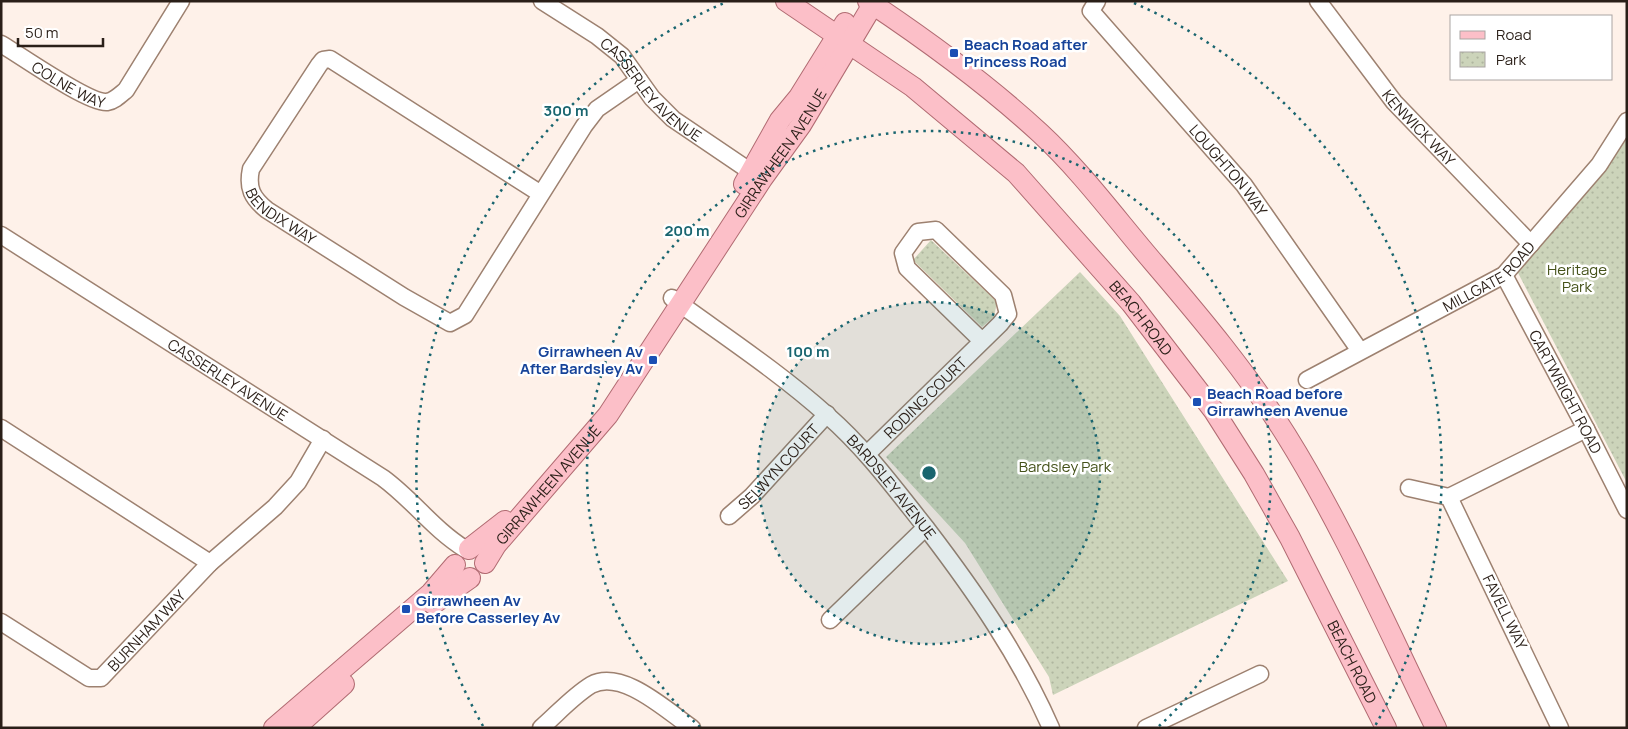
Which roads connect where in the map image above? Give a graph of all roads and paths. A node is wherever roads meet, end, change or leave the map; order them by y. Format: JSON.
{"nodes":[{"id":1,"x":181,"y":1,"type":"edge"},
{"id":2,"x":542,"y":1,"type":"edge"},
{"id":3,"x":786,"y":1,"type":"edge"},
{"id":4,"x":1097,"y":1,"type":"edge"},
{"id":5,"x":1318,"y":1,"type":"edge"},
{"id":6,"x":869,"y":2,"type":"edge"},
{"id":7,"x":844,"y":39,"type":"junction"},
{"id":8,"x":1,"y":44,"type":"edge"},
{"id":9,"x":639,"y":80,"type":"junction"},
{"id":10,"x":1627,"y":121,"type":"edge"},
{"id":11,"x":756,"y":175,"type":"junction"},
{"id":12,"x":541,"y":194,"type":"junction"},
{"id":13,"x":1,"y":234,"type":"edge"},
{"id":14,"x":1531,"y":244,"type":"junction"},
{"id":15,"x":1504,"y":276,"type":"junction"},
{"id":16,"x":677,"y":301,"type":"junction"},
{"id":17,"x":982,"y":341,"type":"junction"},
{"id":18,"x":1360,"y":351,"type":"junction"},
{"id":19,"x":1307,"y":380,"type":"dead end"},
{"id":20,"x":827,"y":414,"type":"junction"},
{"id":21,"x":1,"y":428,"type":"edge"},
{"id":22,"x":1586,"y":429,"type":"junction"},
{"id":23,"x":322,"y":439,"type":"junction"},
{"id":24,"x":868,"y":454,"type":"junction"},
{"id":25,"x":1409,"y":488,"type":"dead end"},
{"id":26,"x":1449,"y":497,"type":"junction"},
{"id":27,"x":1627,"y":510,"type":"edge"},
{"id":28,"x":729,"y":516,"type":"dead end"},
{"id":29,"x":925,"y":528,"type":"junction"},
{"id":30,"x":463,"y":560,"type":"junction"},
{"id":31,"x":210,"y":564,"type":"junction"},
{"id":32,"x":830,"y":620,"type":"dead end"},
{"id":33,"x":1,"y":622,"type":"edge"},
{"id":34,"x":1260,"y":674,"type":"dead end"},
{"id":35,"x":274,"y":728,"type":"edge"},
{"id":36,"x":295,"y":728,"type":"edge"},
{"id":37,"x":541,"y":728,"type":"edge"},
{"id":38,"x":692,"y":728,"type":"edge"},
{"id":39,"x":1051,"y":728,"type":"edge"},
{"id":40,"x":1146,"y":728,"type":"edge"},
{"id":41,"x":1386,"y":728,"type":"edge"},
{"id":42,"x":1436,"y":728,"type":"edge"},
{"id":43,"x":1560,"y":728,"type":"edge"}],
"edges":[{"from":1,"to":8,"type":"street","name":"COLNE WAY"},
{"from":2,"to":9,"type":"street","name":"CASSERLEY AVENUE"},
{"from":3,"to":7,"type":"main road","name":"BEACH ROAD"},
{"from":4,"to":18,"type":"street","name":"LOUGHTON WAY"},
{"from":5,"to":14,"type":"street","name":"KENWICK WAY"},
{"from":6,"to":7,"type":"main road","name":"GIRRAWHEEN AVENUE"},
{"from":6,"to":42,"type":"main road"},
{"from":7,"to":11,"type":"main road","name":"GIRRAWHEEN AVENUE"},
{"from":7,"to":41,"type":"main road","name":"BEACH ROAD"},
{"from":9,"to":11,"type":"street","name":"CASSERLEY AVENUE"},
{"from":9,"to":12,"type":"street","name":"BENDIX WAY"},
{"from":10,"to":14,"type":"street","name":"MILLGATE ROAD"},
{"from":11,"to":16,"type":"main road","name":"GIRRAWHEEN AVENUE"},
{"from":12,"to":12,"type":"street","name":"BENDIX WAY"},
{"from":13,"to":23,"type":"street","name":"CASSERLEY AVENUE"},
{"from":14,"to":15,"type":"street","name":"MILLGATE ROAD"},
{"from":15,"to":18,"type":"street","name":"MILLGATE ROAD"},
{"from":15,"to":22,"type":"street","name":"CARTWRIGHT ROAD"},
{"from":16,"to":20,"type":"street","name":"BARDSLEY AVENUE"},
{"from":16,"to":30,"type":"main road","name":"GIRRAWHEEN AVENUE"},
{"from":16,"to":30,"type":"main road","name":"GIRRAWHEEN AVENUE"},
{"from":17,"to":17,"type":"street","name":"RODING COURT"},
{"from":17,"to":24,"type":"street","name":"RODING COURT"},
{"from":18,"to":19,"type":"street","name":"MILLGATE ROAD"},
{"from":20,"to":24,"type":"street","name":"BARDSLEY AVENUE"},
{"from":20,"to":28,"type":"street","name":"SELWYN COURT"},
{"from":21,"to":31,"type":"street"},
{"from":22,"to":26,"type":"street"},
{"from":22,"to":27,"type":"street","name":"CARTWRIGHT ROAD"},
{"from":23,"to":30,"type":"street","name":"CASSERLEY AVENUE"},
{"from":23,"to":31,"type":"street","name":"BURNHAM WAY"},
{"from":24,"to":29,"type":"street","name":"BARDSLEY AVENUE"},
{"from":25,"to":26,"type":"street"},
{"from":26,"to":43,"type":"street","name":"FAVELL WAY"},
{"from":29,"to":32,"type":"street"},
{"from":29,"to":39,"type":"street","name":"BARDSLEY AVENUE"},
{"from":30,"to":35,"type":"main road","name":"GIRRAWHEEN AVENUE"},
{"from":30,"to":36,"type":"main road","name":"GIRRAWHEEN AVENUE"},
{"from":31,"to":33,"type":"street","name":"BURNHAM WAY"},
{"from":34,"to":40,"type":"street"},
{"from":37,"to":38,"type":"street"}]}
